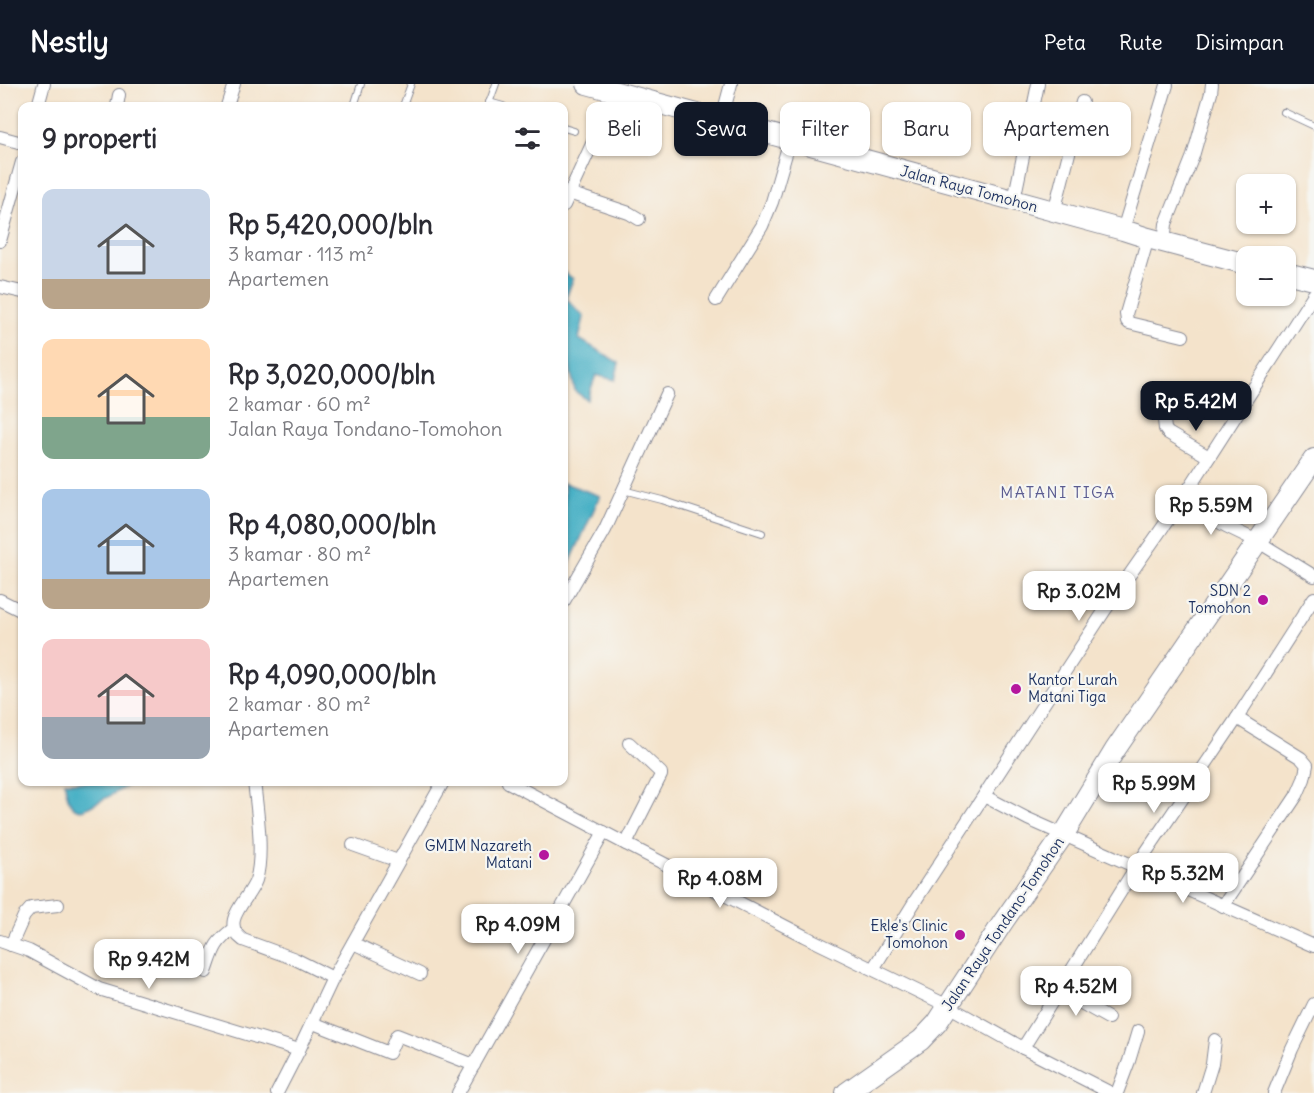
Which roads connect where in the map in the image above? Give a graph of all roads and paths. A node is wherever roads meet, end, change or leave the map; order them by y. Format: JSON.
{"nodes":[{"id":1,"x":44,"y":84,"type":"edge"},
{"id":2,"x":234,"y":84,"type":"edge"},
{"id":3,"x":361,"y":84,"type":"edge"},
{"id":4,"x":411,"y":84,"type":"edge"},
{"id":5,"x":496,"y":84,"type":"edge"},
{"id":6,"x":587,"y":84,"type":"edge"},
{"id":7,"x":731,"y":84,"type":"edge"},
{"id":8,"x":1038,"y":84,"type":"edge"},
{"id":9,"x":1212,"y":84,"type":"edge"},
{"id":10,"x":1167,"y":86,"type":"dead end"},
{"id":11,"x":616,"y":92,"type":"junction"},
{"id":12,"x":39,"y":102,"type":"edge"},
{"id":13,"x":228,"y":102,"type":"edge"},
{"id":14,"x":355,"y":102,"type":"edge"},
{"id":15,"x":404,"y":102,"type":"edge"},
{"id":16,"x":490,"y":102,"type":"edge"},
{"id":17,"x":726,"y":102,"type":"edge"},
{"id":18,"x":674,"y":108,"type":"edge"},
{"id":19,"x":1284,"y":112,"type":"dead end"},
{"id":20,"x":1314,"y":126,"type":"edge"},
{"id":21,"x":568,"y":129,"type":"edge"},
{"id":22,"x":574,"y":131,"type":"dead end"},
{"id":23,"x":0,"y":137,"type":"edge"},
{"id":24,"x":18,"y":142,"type":"edge"},
{"id":25,"x":785,"y":156,"type":"edge"},
{"id":26,"x":850,"y":156,"type":"edge"},
{"id":27,"x":1068,"y":156,"type":"edge"},
{"id":28,"x":18,"y":176,"type":"edge"},
{"id":29,"x":568,"y":197,"type":"edge"},
{"id":30,"x":568,"y":199,"type":"edge"},
{"id":31,"x":1014,"y":200,"type":"junction"},
{"id":32,"x":1054,"y":212,"type":"junction"},
{"id":33,"x":639,"y":219,"type":"dead end"},
{"id":34,"x":1123,"y":230,"type":"junction"},
{"id":35,"x":1156,"y":240,"type":"junction"},
{"id":36,"x":0,"y":241,"type":"edge"},
{"id":37,"x":1236,"y":261,"type":"edge"},
{"id":38,"x":1296,"y":276,"type":"edge"},
{"id":39,"x":1312,"y":281,"type":"edge"},
{"id":40,"x":0,"y":287,"type":"edge"},
{"id":41,"x":18,"y":291,"type":"edge"},
{"id":42,"x":716,"y":300,"type":"dead end"},
{"id":43,"x":1184,"y":336,"type":"dead end"},
{"id":44,"x":667,"y":394,"type":"dead end"},
{"id":45,"x":1164,"y":420,"type":"dead end"},
{"id":46,"x":1209,"y":457,"type":"junction"},
{"id":47,"x":1314,"y":459,"type":"edge"},
{"id":48,"x":623,"y":490,"type":"junction"},
{"id":49,"x":1181,"y":501,"type":"junction"},
{"id":50,"x":762,"y":533,"type":"dead end"},
{"id":51,"x":1257,"y":541,"type":"junction"},
{"id":52,"x":1314,"y":576,"type":"edge"},
{"id":53,"x":568,"y":594,"type":"edge"},
{"id":54,"x":1314,"y":598,"type":"edge"},
{"id":55,"x":0,"y":600,"type":"edge"},
{"id":56,"x":18,"y":607,"type":"edge"},
{"id":57,"x":1237,"y":718,"type":"junction"},
{"id":58,"x":629,"y":743,"type":"dead end"},
{"id":59,"x":254,"y":786,"type":"edge"},
{"id":60,"x":441,"y":786,"type":"edge"},
{"id":61,"x":516,"y":786,"type":"edge"},
{"id":62,"x":984,"y":796,"type":"junction"},
{"id":63,"x":604,"y":832,"type":"junction"},
{"id":64,"x":1064,"y":834,"type":"junction"},
{"id":65,"x":626,"y":844,"type":"junction"},
{"id":66,"x":353,"y":845,"type":"dead end"},
{"id":67,"x":398,"y":861,"type":"junction"},
{"id":68,"x":1136,"y":867,"type":"junction"},
{"id":69,"x":58,"y":905,"type":"dead end"},
{"id":70,"x":1223,"y":906,"type":"junction"},
{"id":71,"x":233,"y":929,"type":"junction"},
{"id":72,"x":6,"y":943,"type":"edge"},
{"id":73,"x":353,"y":943,"type":"junction"},
{"id":74,"x":1314,"y":946,"type":"edge"},
{"id":75,"x":873,"y":969,"type":"junction"},
{"id":76,"x":206,"y":972,"type":"dead end"},
{"id":77,"x":420,"y":974,"type":"dead end"},
{"id":78,"x":333,"y":978,"type":"junction"},
{"id":79,"x":1058,"y":990,"type":"junction"},
{"id":80,"x":1314,"y":1004,"type":"edge"},
{"id":81,"x":948,"y":1006,"type":"junction"},
{"id":82,"x":1108,"y":1018,"type":"dead end"},
{"id":83,"x":313,"y":1023,"type":"junction"},
{"id":84,"x":1138,"y":1031,"type":"dead end"},
{"id":85,"x":1215,"y":1040,"type":"dead end"},
{"id":86,"x":1023,"y":1048,"type":"junction"},
{"id":87,"x":299,"y":1050,"type":"junction"},
{"id":88,"x":474,"y":1065,"type":"junction"},
{"id":89,"x":279,"y":1089,"type":"edge"},
{"id":90,"x":292,"y":1093,"type":"edge"},
{"id":91,"x":458,"y":1093,"type":"edge"},
{"id":92,"x":846,"y":1093,"type":"edge"},
{"id":93,"x":1111,"y":1093,"type":"edge"},
{"id":94,"x":1203,"y":1093,"type":"edge"},
{"id":95,"x":1274,"y":1093,"type":"edge"}],
"edges":[{"from":1,"to":12,"type":"street"},
{"from":2,"to":13,"type":"street"},
{"from":3,"to":14,"type":"lane"},
{"from":4,"to":15,"type":"lane"},
{"from":5,"to":16,"type":"lane"},
{"from":6,"to":11,"type":"highway","name":"Jalan Raya Tomohon"},
{"from":7,"to":17,"type":"street"},
{"from":8,"to":31,"type":"street"},
{"from":9,"to":35,"type":"street"},
{"from":10,"to":34,"type":"street"},
{"from":11,"to":18,"type":"highway","name":"Jalan Raya Tomohon"},
{"from":11,"to":29,"type":"street"},
{"from":19,"to":20,"type":"lane"},
{"from":21,"to":22,"type":"lane"},
{"from":23,"to":24,"type":"street"},
{"from":25,"to":42,"type":"street"},
{"from":26,"to":31,"type":"highway","name":"Jalan Raya Tomohon"},
{"from":27,"to":32,"type":"street"},
{"from":28,"to":36,"type":"street"},
{"from":30,"to":33,"type":"street"},
{"from":31,"to":32,"type":"highway","name":"Jalan Raya Tomohon"},
{"from":32,"to":34,"type":"highway","name":"Jalan Raya Tomohon"},
{"from":34,"to":35,"type":"highway","name":"Jalan Raya Tomohon"},
{"from":35,"to":37,"type":"highway","name":"Jalan Raya Tomohon"},
{"from":35,"to":43,"type":"street"},
{"from":38,"to":39,"type":"highway"},
{"from":39,"to":46,"type":"street"},
{"from":40,"to":41,"type":"street"},
{"from":44,"to":48,"type":"street"},
{"from":45,"to":46,"type":"street"},
{"from":46,"to":49,"type":"street"},
{"from":47,"to":51,"type":"highway","name":"Jalan Raya Tondano-Tomohon"},
{"from":48,"to":50,"type":"lane"},
{"from":48,"to":53,"type":"street"},
{"from":49,"to":51,"type":"street"},
{"from":49,"to":62,"type":"street"},
{"from":51,"to":52,"type":"street"},
{"from":51,"to":64,"type":"highway","name":"Jalan Raya Tondano-Tomohon"},
{"from":54,"to":57,"type":"street"},
{"from":55,"to":56,"type":"street"},
{"from":57,"to":68,"type":"street"},
{"from":57,"to":70,"type":"street"},
{"from":58,"to":65,"type":"street"},
{"from":59,"to":71,"type":"street"},
{"from":60,"to":67,"type":"street"},
{"from":61,"to":63,"type":"street"},
{"from":62,"to":64,"type":"street"},
{"from":62,"to":75,"type":"street"},
{"from":63,"to":65,"type":"street"},
{"from":63,"to":88,"type":"street"},
{"from":64,"to":68,"type":"street"},
{"from":64,"to":81,"type":"highway","name":"Jalan Raya Tondano-Tomohon"},
{"from":65,"to":75,"type":"street"},
{"from":66,"to":67,"type":"street"},
{"from":67,"to":73,"type":"street"},
{"from":68,"to":70,"type":"street"},
{"from":68,"to":79,"type":"street"},
{"from":69,"to":72,"type":"street"},
{"from":70,"to":74,"type":"street"},
{"from":71,"to":76,"type":"street"},
{"from":71,"to":78,"type":"street"},
{"from":72,"to":87,"type":"street"},
{"from":73,"to":77,"type":"street"},
{"from":73,"to":78,"type":"street"},
{"from":75,"to":81,"type":"street"},
{"from":78,"to":83,"type":"street"},
{"from":79,"to":82,"type":"street"},
{"from":79,"to":86,"type":"street"},
{"from":80,"to":95,"type":"street"},
{"from":81,"to":86,"type":"street"},
{"from":81,"to":92,"type":"highway","name":"Jalan Raya Tondano-Tomohon"},
{"from":83,"to":87,"type":"street"},
{"from":83,"to":88,"type":"street"},
{"from":84,"to":93,"type":"street"},
{"from":85,"to":94,"type":"street"},
{"from":86,"to":93,"type":"street"},
{"from":87,"to":89,"type":"street"},
{"from":88,"to":91,"type":"street"},
{"from":89,"to":90,"type":"street"}]}
